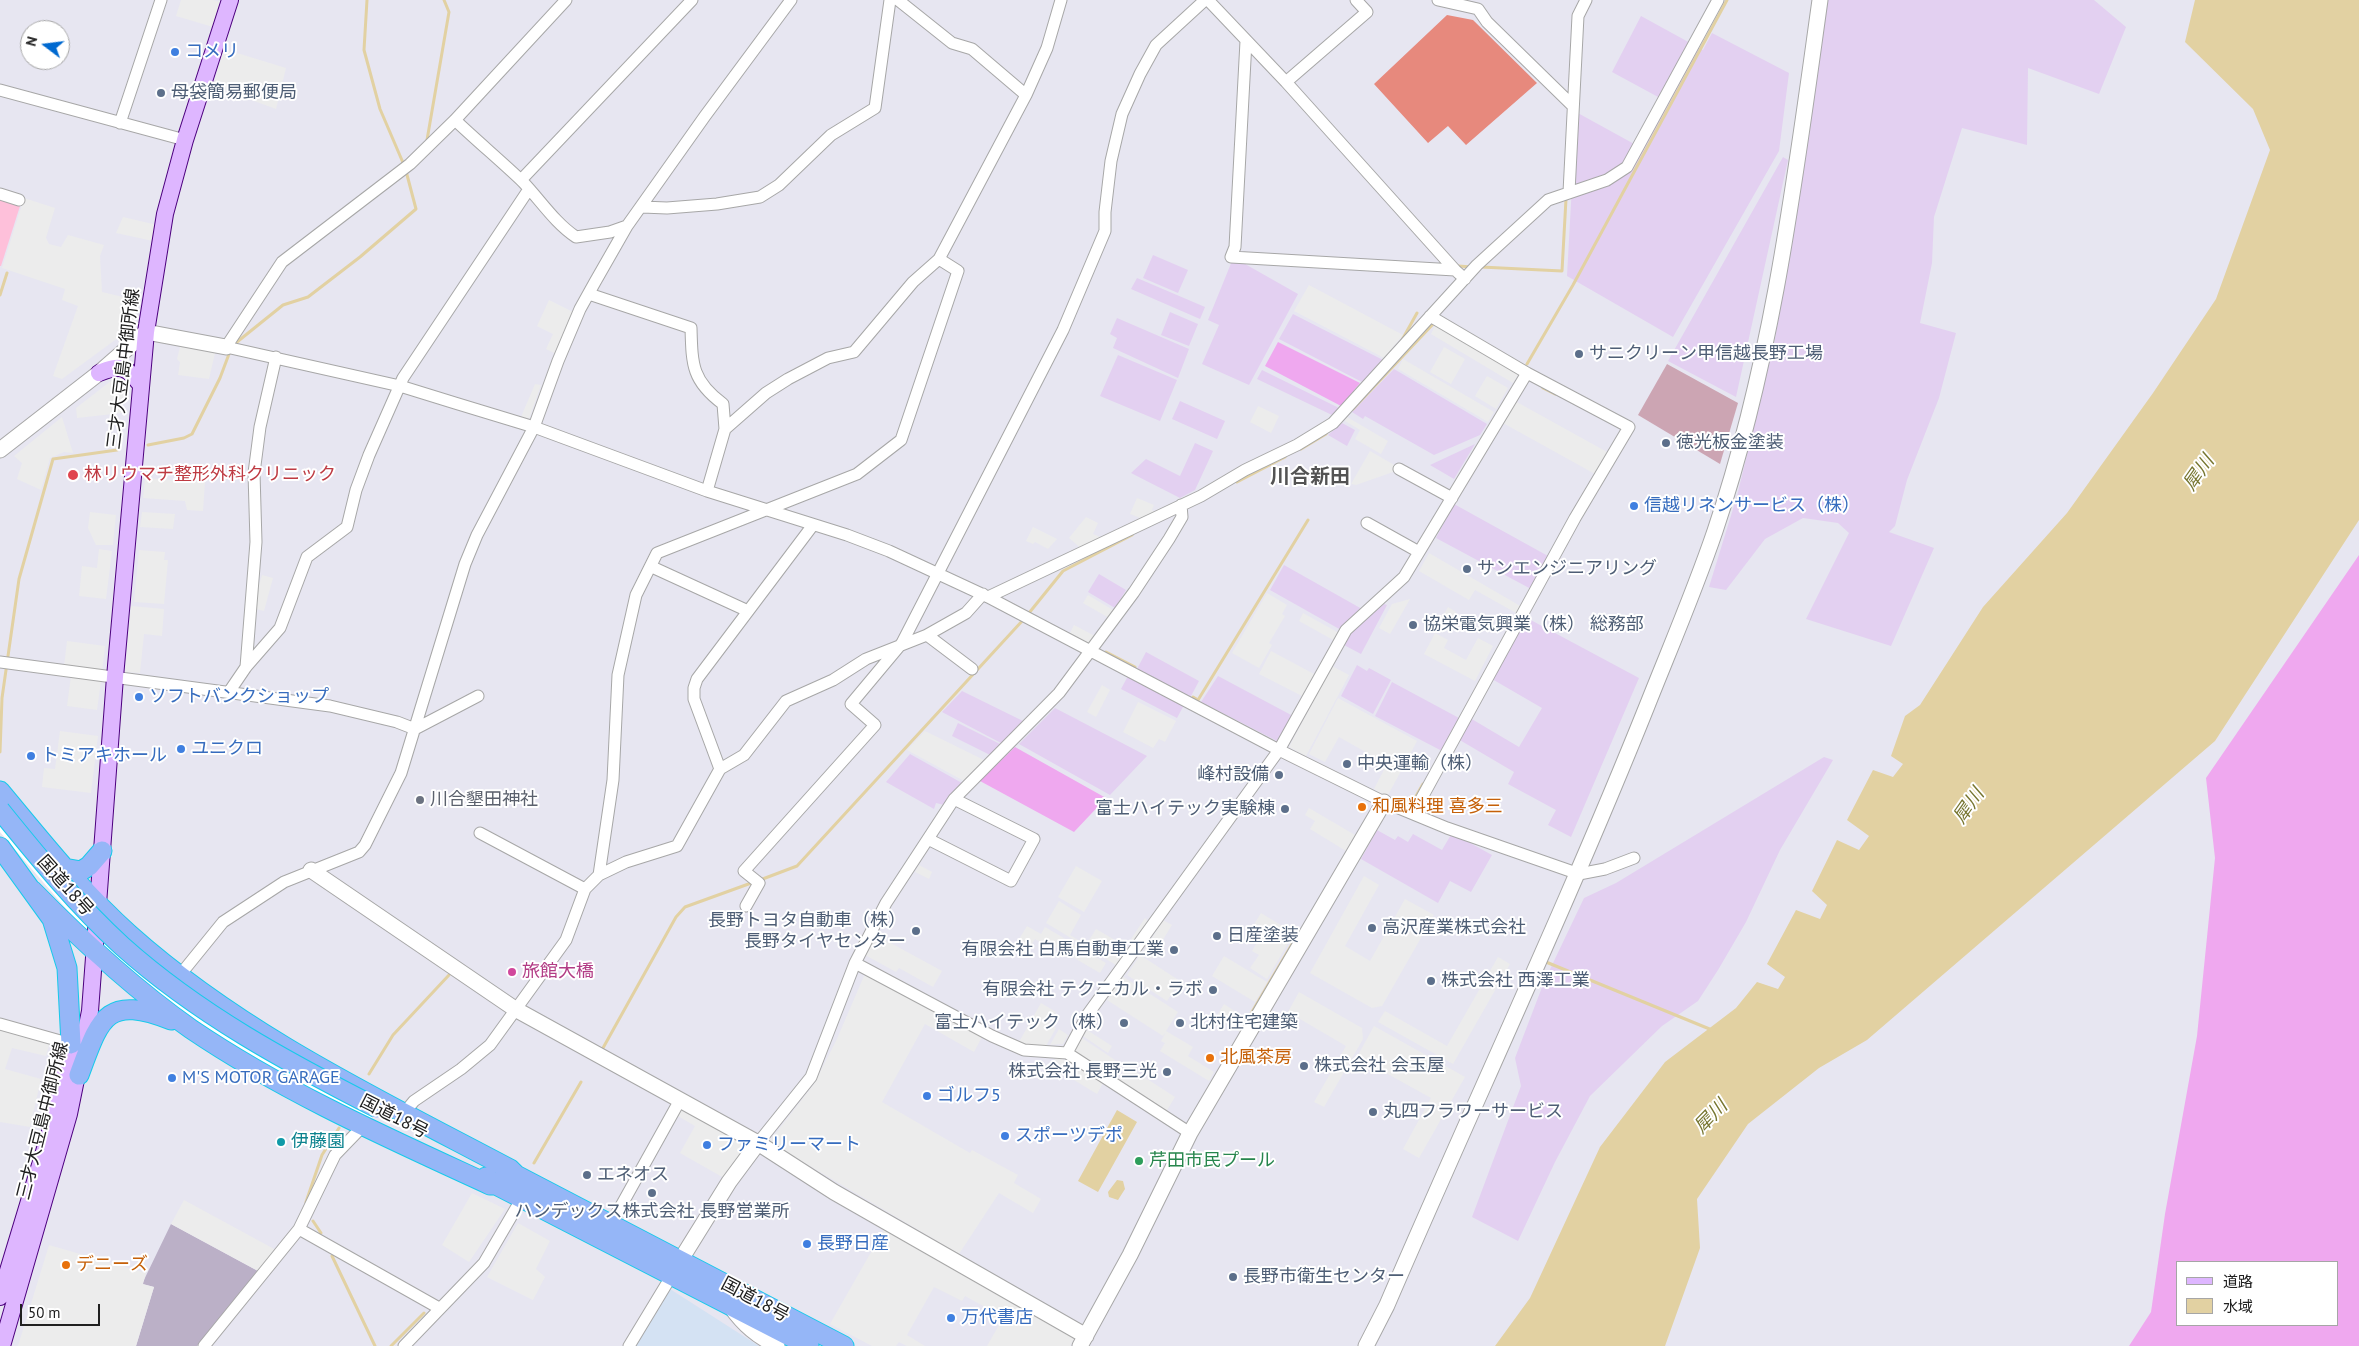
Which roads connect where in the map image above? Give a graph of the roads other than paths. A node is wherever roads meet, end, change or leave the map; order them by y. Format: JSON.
{"nodes":[{"id":1,"x":161,"y":0,"type":"edge"},
{"id":2,"x":230,"y":0,"type":"edge"},
{"id":3,"x":566,"y":0,"type":"edge"},
{"id":4,"x":692,"y":0,"type":"edge"},
{"id":5,"x":791,"y":0,"type":"edge"},
{"id":6,"x":890,"y":0,"type":"edge"},
{"id":7,"x":898,"y":0,"type":"edge"},
{"id":8,"x":1061,"y":0,"type":"edge"},
{"id":9,"x":1207,"y":0,"type":"edge"},
{"id":10,"x":1356,"y":0,"type":"edge"},
{"id":11,"x":1438,"y":0,"type":"edge"},
{"id":12,"x":1586,"y":0,"type":"edge"},
{"id":13,"x":1718,"y":0,"type":"edge"},
{"id":14,"x":1820,"y":0,"type":"edge"},
{"id":15,"x":1481,"y":5,"type":"edge"},
{"id":16,"x":1246,"y":42,"type":"junction"},
{"id":17,"x":1286,"y":82,"type":"junction"},
{"id":18,"x":0,"y":90,"type":"edge"},
{"id":19,"x":1026,"y":95,"type":"junction"},
{"id":20,"x":1573,"y":106,"type":"junction"},
{"id":21,"x":455,"y":120,"type":"junction"},
{"id":22,"x":120,"y":123,"type":"junction"},
{"id":23,"x":185,"y":140,"type":"junction"},
{"id":24,"x":521,"y":180,"type":"junction"},
{"id":25,"x":530,"y":189,"type":"junction"},
{"id":26,"x":1569,"y":192,"type":"junction"},
{"id":27,"x":0,"y":194,"type":"edge"},
{"id":28,"x":19,"y":200,"type":"dead end"},
{"id":29,"x":642,"y":207,"type":"junction"},
{"id":30,"x":627,"y":226,"type":"junction"},
{"id":31,"x":938,"y":259,"type":"junction"},
{"id":32,"x":1455,"y":270,"type":"junction"},
{"id":33,"x":1465,"y":279,"type":"junction"},
{"id":34,"x":589,"y":294,"type":"junction"},
{"id":35,"x":1430,"y":316,"type":"junction"},
{"id":36,"x":146,"y":332,"type":"junction"},
{"id":37,"x":226,"y":347,"type":"junction"},
{"id":38,"x":276,"y":357,"type":"junction"},
{"id":39,"x":99,"y":373,"type":"junction"},
{"id":40,"x":1527,"y":373,"type":"junction"},
{"id":41,"x":140,"y":385,"type":"junction"},
{"id":42,"x":400,"y":386,"type":"junction"},
{"id":43,"x":534,"y":427,"type":"junction"},
{"id":44,"x":725,"y":429,"type":"junction"},
{"id":45,"x":0,"y":450,"type":"edge"},
{"id":46,"x":1403,"y":471,"type":"dead end"},
{"id":47,"x":707,"y":491,"type":"junction"},
{"id":48,"x":1452,"y":498,"type":"junction"},
{"id":49,"x":1181,"y":505,"type":"junction"},
{"id":50,"x":765,"y":510,"type":"junction"},
{"id":51,"x":1367,"y":522,"type":"dead end"},
{"id":52,"x":813,"y":525,"type":"junction"},
{"id":53,"x":1419,"y":552,"type":"junction"},
{"id":54,"x":652,"y":567,"type":"junction"},
{"id":55,"x":939,"y":573,"type":"junction"},
{"id":56,"x":986,"y":595,"type":"junction"},
{"id":57,"x":748,"y":611,"type":"junction"},
{"id":58,"x":928,"y":635,"type":"junction"},
{"id":59,"x":902,"y":643,"type":"junction"},
{"id":60,"x":1091,"y":650,"type":"junction"},
{"id":61,"x":5,"y":663,"type":"edge"},
{"id":62,"x":246,"y":667,"type":"junction"},
{"id":63,"x":972,"y":669,"type":"dead end"},
{"id":64,"x":114,"y":677,"type":"junction"},
{"id":65,"x":229,"y":692,"type":"junction"},
{"id":66,"x":478,"y":696,"type":"dead end"},
{"id":67,"x":415,"y":729,"type":"junction"},
{"id":68,"x":1279,"y":750,"type":"junction"},
{"id":69,"x":720,"y":769,"type":"junction"},
{"id":70,"x":0,"y":791,"type":"edge"},
{"id":71,"x":954,"y":799,"type":"junction"},
{"id":72,"x":1384,"y":802,"type":"junction"},
{"id":73,"x":0,"y":810,"type":"edge"},
{"id":74,"x":1413,"y":814,"type":"junction"},
{"id":75,"x":0,"y":822,"type":"edge"},
{"id":76,"x":480,"y":833,"type":"dead end"},
{"id":77,"x":928,"y":839,"type":"junction"},
{"id":78,"x":0,"y":847,"type":"edge"},
{"id":79,"x":102,"y":851,"type":"junction"},
{"id":80,"x":1634,"y":858,"type":"dead end"},
{"id":81,"x":64,"y":868,"type":"junction"},
{"id":82,"x":311,"y":870,"type":"junction"},
{"id":83,"x":1579,"y":874,"type":"junction"},
{"id":84,"x":599,"y":875,"type":"junction"},
{"id":85,"x":585,"y":889,"type":"junction"},
{"id":86,"x":32,"y":890,"type":"junction"},
{"id":87,"x":98,"y":902,"type":"junction"},
{"id":88,"x":746,"y":906,"type":"dead end"},
{"id":89,"x":92,"y":947,"type":"junction"},
{"id":90,"x":855,"y":963,"type":"junction"},
{"id":91,"x":180,"y":975,"type":"junction"},
{"id":92,"x":515,"y":1009,"type":"junction"},
{"id":93,"x":0,"y":1024,"type":"edge"},
{"id":94,"x":190,"y":1028,"type":"junction"},
{"id":95,"x":71,"y":1044,"type":"junction"},
{"id":96,"x":1067,"y":1053,"type":"junction"},
{"id":97,"x":78,"y":1075,"type":"junction"},
{"id":98,"x":680,"y":1100,"type":"junction"},
{"id":99,"x":404,"y":1113,"type":"junction"},
{"id":100,"x":371,"y":1117,"type":"junction"},
{"id":101,"x":1190,"y":1133,"type":"junction"},
{"id":102,"x":758,"y":1143,"type":"junction"},
{"id":103,"x":516,"y":1175,"type":"junction"},
{"id":104,"x":522,"y":1198,"type":"junction"},
{"id":105,"x":611,"y":1224,"type":"junction"},
{"id":106,"x":299,"y":1229,"type":"junction"},
{"id":107,"x":676,"y":1267,"type":"junction"},
{"id":108,"x":0,"y":1297,"type":"edge"},
{"id":109,"x":730,"y":1305,"type":"junction"},
{"id":110,"x":439,"y":1308,"type":"junction"},
{"id":111,"x":1083,"y":1341,"type":"edge"},
{"id":112,"x":2,"y":1346,"type":"edge"},
{"id":113,"x":204,"y":1346,"type":"edge"},
{"id":114,"x":404,"y":1346,"type":"edge"},
{"id":115,"x":629,"y":1346,"type":"edge"},
{"id":116,"x":777,"y":1346,"type":"edge"},
{"id":117,"x":809,"y":1346,"type":"edge"},
{"id":118,"x":844,"y":1346,"type":"edge"},
{"id":119,"x":1366,"y":1346,"type":"edge"}],
"edges":[{"from":1,"to":22,"type":"street"},
{"from":2,"to":23,"type":"main road","name":"三才大豆島中御所線"},
{"from":3,"to":21,"type":"street"},
{"from":4,"to":24,"type":"street"},
{"from":5,"to":29,"type":"street"},
{"from":6,"to":29,"type":"street"},
{"from":7,"to":19,"type":"street"},
{"from":8,"to":19,"type":"street"},
{"from":9,"to":16,"type":"street"},
{"from":9,"to":55,"type":"street"},
{"from":10,"to":17,"type":"street"},
{"from":11,"to":15,"type":"street"},
{"from":12,"to":20,"type":"street"},
{"from":13,"to":26,"type":"street"},
{"from":14,"to":83,"type":"street"},
{"from":15,"to":20,"type":"street"},
{"from":16,"to":17,"type":"street"},
{"from":16,"to":32,"type":"street"},
{"from":17,"to":32,"type":"street"},
{"from":18,"to":22,"type":"street"},
{"from":19,"to":31,"type":"street"},
{"from":20,"to":26,"type":"street"},
{"from":21,"to":24,"type":"street"},
{"from":21,"to":37,"type":"street"},
{"from":22,"to":23,"type":"street"},
{"from":23,"to":36,"type":"main road","name":"三才大豆島中御所線"},
{"from":24,"to":25,"type":"street"},
{"from":25,"to":30,"type":"street"},
{"from":25,"to":42,"type":"street"},
{"from":26,"to":33,"type":"street"},
{"from":27,"to":28,"type":"street"},
{"from":29,"to":30,"type":"street"},
{"from":30,"to":34,"type":"street"},
{"from":31,"to":44,"type":"street"},
{"from":31,"to":50,"type":"street"},
{"from":32,"to":33,"type":"street"},
{"from":33,"to":35,"type":"street"},
{"from":34,"to":43,"type":"street"},
{"from":34,"to":44,"type":"street"},
{"from":35,"to":40,"type":"street"},
{"from":35,"to":49,"type":"street"},
{"from":36,"to":37,"type":"street"},
{"from":36,"to":39,"type":"street"},
{"from":36,"to":41,"type":"main road","name":"三才大豆島中御所線"},
{"from":37,"to":38,"type":"street"},
{"from":38,"to":42,"type":"street"},
{"from":38,"to":62,"type":"street"},
{"from":39,"to":41,"type":"main road"},
{"from":39,"to":45,"type":"street"},
{"from":40,"to":48,"type":"street"},
{"from":40,"to":74,"type":"street"},
{"from":41,"to":64,"type":"main road","name":"三才大豆島中御所線"},
{"from":42,"to":43,"type":"street"},
{"from":42,"to":62,"type":"street"},
{"from":43,"to":47,"type":"street"},
{"from":43,"to":67,"type":"street"},
{"from":44,"to":47,"type":"street"},
{"from":46,"to":48,"type":"street"},
{"from":47,"to":50,"type":"street"},
{"from":48,"to":53,"type":"street"},
{"from":49,"to":56,"type":"street"},
{"from":49,"to":60,"type":"street"},
{"from":50,"to":52,"type":"street"},
{"from":50,"to":54,"type":"street"},
{"from":51,"to":53,"type":"street"},
{"from":52,"to":55,"type":"street"},
{"from":52,"to":57,"type":"street"},
{"from":53,"to":68,"type":"street"},
{"from":54,"to":57,"type":"street"},
{"from":54,"to":84,"type":"street"},
{"from":55,"to":56,"type":"street"},
{"from":55,"to":59,"type":"street"},
{"from":56,"to":58,"type":"street"},
{"from":56,"to":60,"type":"street"},
{"from":57,"to":69,"type":"street"},
{"from":58,"to":59,"type":"street"},
{"from":58,"to":63,"type":"street"},
{"from":59,"to":69,"type":"street"},
{"from":59,"to":88,"type":"street"},
{"from":60,"to":68,"type":"street"},
{"from":60,"to":71,"type":"street"},
{"from":61,"to":64,"type":"street"},
{"from":62,"to":65,"type":"street"},
{"from":64,"to":65,"type":"street"},
{"from":64,"to":79,"type":"main road","name":"三才大豆島中御所線"},
{"from":65,"to":67,"type":"street"},
{"from":66,"to":67,"type":"street"},
{"from":67,"to":82,"type":"street"},
{"from":68,"to":72,"type":"street"},
{"from":68,"to":96,"type":"street"},
{"from":69,"to":84,"type":"street"},
{"from":70,"to":81,"type":"highway"},
{"from":71,"to":77,"type":"street"},
{"from":71,"to":77,"type":"street"},
{"from":72,"to":74,"type":"street"},
{"from":72,"to":101,"type":"street"},
{"from":73,"to":100,"type":"highway","name":"国道18号","bridge":true},
{"from":74,"to":83,"type":"street"},
{"from":75,"to":100,"type":"highway","name":"国道18号"},
{"from":76,"to":85,"type":"street"},
{"from":77,"to":90,"type":"street"},
{"from":78,"to":86,"type":"highway"},
{"from":79,"to":81,"type":"highway"},
{"from":79,"to":87,"type":"main road","name":"三才大豆島中御所線"},
{"from":80,"to":83,"type":"street"},
{"from":81,"to":87,"type":"highway"},
{"from":82,"to":91,"type":"street"},
{"from":82,"to":92,"type":"street"},
{"from":83,"to":119,"type":"street"},
{"from":84,"to":85,"type":"street"},
{"from":85,"to":92,"type":"street"},
{"from":86,"to":89,"type":"highway"},
{"from":86,"to":95,"type":"highway"},
{"from":87,"to":89,"type":"main road","name":"三才大豆島中御所線"},
{"from":87,"to":91,"type":"highway"},
{"from":89,"to":94,"type":"highway"},
{"from":89,"to":95,"type":"main road","name":"三才大豆島中御所線"},
{"from":89,"to":97,"type":"main road","name":"三才大豆島中御所線"},
{"from":90,"to":96,"type":"street"},
{"from":90,"to":102,"type":"street"},
{"from":91,"to":99,"type":"highway"},
{"from":92,"to":98,"type":"street"},
{"from":92,"to":99,"type":"street"},
{"from":93,"to":95,"type":"street"},
{"from":94,"to":97,"type":"highway"},
{"from":94,"to":100,"type":"highway"},
{"from":95,"to":108,"type":"main road","name":"三才大豆島中御所線"},
{"from":96,"to":101,"type":"street"},
{"from":97,"to":112,"type":"main road","name":"三才大豆島中御所線"},
{"from":98,"to":102,"type":"street"},
{"from":98,"to":105,"type":"street"},
{"from":99,"to":103,"type":"highway"},
{"from":100,"to":103,"type":"highway","name":"国道18号"},
{"from":100,"to":104,"type":"highway","name":"国道18号"},
{"from":100,"to":106,"type":"street"},
{"from":101,"to":111,"type":"street"},
{"from":102,"to":107,"type":"street"},
{"from":102,"to":111,"type":"street"},
{"from":103,"to":105,"type":"highway","name":"国道18号"},
{"from":104,"to":107,"type":"highway","name":"国道18号"},
{"from":104,"to":110,"type":"street"},
{"from":105,"to":107,"type":"highway","name":"国道18号"},
{"from":106,"to":110,"type":"street"},
{"from":106,"to":113,"type":"street"},
{"from":107,"to":109,"type":"highway","name":"国道18号"},
{"from":107,"to":115,"type":"street"},
{"from":107,"to":118,"type":"highway","name":"国道18号"},
{"from":109,"to":116,"type":"street"},
{"from":109,"to":117,"type":"highway","name":"国道18号"},
{"from":110,"to":114,"type":"street"}]}
